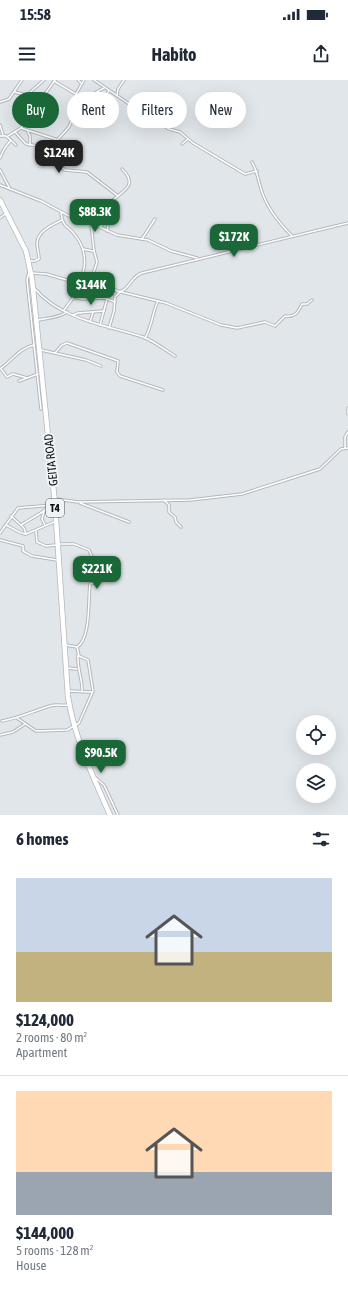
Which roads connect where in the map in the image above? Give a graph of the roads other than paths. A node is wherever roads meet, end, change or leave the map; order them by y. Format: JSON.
{"nodes":[{"id":1,"x":22,"y":80,"type":"edge"},
{"id":2,"x":44,"y":80,"type":"edge"},
{"id":3,"x":55,"y":80,"type":"edge"},
{"id":4,"x":78,"y":80,"type":"edge"},
{"id":5,"x":84,"y":80,"type":"edge"},
{"id":6,"x":94,"y":80,"type":"edge"},
{"id":7,"x":124,"y":80,"type":"edge"},
{"id":8,"x":82,"y":84,"type":"junction"},
{"id":9,"x":105,"y":87,"type":"junction"},
{"id":10,"x":109,"y":90,"type":"joint"},
{"id":11,"x":97,"y":91,"type":"edge"},
{"id":12,"x":14,"y":92,"type":"edge"},
{"id":13,"x":32,"y":92,"type":"edge"},
{"id":14,"x":46,"y":92,"type":"edge"},
{"id":15,"x":73,"y":92,"type":"edge"},
{"id":16,"x":77,"y":92,"type":"edge"},
{"id":17,"x":112,"y":92,"type":"edge"},
{"id":18,"x":118,"y":92,"type":"edge"},
{"id":19,"x":12,"y":94,"type":"edge"},
{"id":20,"x":119,"y":96,"type":"edge"},
{"id":21,"x":0,"y":102,"type":"edge"},
{"id":22,"x":0,"y":125,"type":"edge"},
{"id":23,"x":21,"y":128,"type":"joint"},
{"id":24,"x":67,"y":128,"type":"edge"},
{"id":25,"x":27,"y":130,"type":"junction"},
{"id":26,"x":15,"y":132,"type":"junction"},
{"id":27,"x":3,"y":135,"type":"junction"},
{"id":28,"x":0,"y":136,"type":"edge"},
{"id":29,"x":8,"y":136,"type":"junction"},
{"id":30,"x":188,"y":139,"type":"junction"},
{"id":31,"x":11,"y":140,"type":"junction"},
{"id":32,"x":58,"y":140,"type":"junction"},
{"id":33,"x":182,"y":144,"type":"dead end"},
{"id":34,"x":16,"y":145,"type":"dead end"},
{"id":35,"x":30,"y":145,"type":"junction"},
{"id":36,"x":0,"y":158,"type":"edge"},
{"id":37,"x":51,"y":158,"type":"junction"},
{"id":38,"x":252,"y":162,"type":"dead end"},
{"id":39,"x":122,"y":169,"type":"dead end"},
{"id":40,"x":0,"y":170,"type":"edge"},
{"id":41,"x":257,"y":172,"type":"junction"},
{"id":42,"x":0,"y":185,"type":"edge"},
{"id":43,"x":10,"y":189,"type":"junction"},
{"id":44,"x":118,"y":196,"type":"junction"},
{"id":45,"x":0,"y":200,"type":"edge"},
{"id":46,"x":6,"y":212,"type":"junction"},
{"id":47,"x":61,"y":212,"type":"junction"},
{"id":48,"x":0,"y":218,"type":"edge"},
{"id":49,"x":155,"y":219,"type":"dead end"},
{"id":50,"x":62,"y":220,"type":"junction"},
{"id":51,"x":95,"y":220,"type":"junction"},
{"id":52,"x":91,"y":223,"type":"junction"},
{"id":53,"x":348,"y":223,"type":"edge"},
{"id":54,"x":108,"y":226,"type":"dead end"},
{"id":55,"x":101,"y":228,"type":"junction"},
{"id":56,"x":107,"y":231,"type":"junction"},
{"id":57,"x":293,"y":237,"type":"junction"},
{"id":58,"x":142,"y":239,"type":"junction"},
{"id":59,"x":83,"y":249,"type":"junction"},
{"id":60,"x":94,"y":251,"type":"junction"},
{"id":61,"x":199,"y":259,"type":"junction"},
{"id":62,"x":28,"y":260,"type":"junction"},
{"id":63,"x":30,"y":266,"type":"junction"},
{"id":64,"x":31,"y":273,"type":"junction"},
{"id":65,"x":80,"y":279,"type":"junction"},
{"id":66,"x":70,"y":280,"type":"junction"},
{"id":67,"x":73,"y":280,"type":"junction"},
{"id":68,"x":91,"y":281,"type":"junction"},
{"id":69,"x":100,"y":282,"type":"junction"},
{"id":70,"x":33,"y":283,"type":"junction"},
{"id":71,"x":122,"y":291,"type":"junction"},
{"id":72,"x":72,"y":296,"type":"junction"},
{"id":73,"x":77,"y":298,"type":"junction"},
{"id":74,"x":98,"y":298,"type":"junction"},
{"id":75,"x":107,"y":299,"type":"junction"},
{"id":76,"x":312,"y":300,"type":"dead end"},
{"id":77,"x":158,"y":301,"type":"junction"},
{"id":78,"x":114,"y":302,"type":"junction"},
{"id":79,"x":64,"y":310,"type":"junction"},
{"id":80,"x":104,"y":311,"type":"junction"},
{"id":81,"x":67,"y":312,"type":"junction"},
{"id":82,"x":93,"y":312,"type":"junction"},
{"id":83,"x":73,"y":316,"type":"junction"},
{"id":84,"x":37,"y":320,"type":"junction"},
{"id":85,"x":90,"y":322,"type":"junction"},
{"id":86,"x":100,"y":325,"type":"junction"},
{"id":87,"x":109,"y":328,"type":"junction"},
{"id":88,"x":145,"y":338,"type":"junction"},
{"id":89,"x":34,"y":345,"type":"junction"},
{"id":90,"x":39,"y":349,"type":"junction"},
{"id":91,"x":55,"y":353,"type":"junction"},
{"id":92,"x":175,"y":356,"type":"dead end"},
{"id":93,"x":101,"y":366,"type":"dead end"},
{"id":94,"x":0,"y":369,"type":"edge"},
{"id":95,"x":38,"y":374,"type":"junction"},
{"id":96,"x":27,"y":378,"type":"junction"},
{"id":97,"x":19,"y":381,"type":"dead end"},
{"id":98,"x":163,"y":390,"type":"dead end"},
{"id":99,"x":348,"y":408,"type":"edge"},
{"id":100,"x":41,"y":409,"type":"dead end"},
{"id":101,"x":348,"y":414,"type":"edge"},
{"id":102,"x":348,"y":432,"type":"edge"},
{"id":103,"x":347,"y":448,"type":"edge"},
{"id":104,"x":164,"y":500,"type":"junction"},
{"id":105,"x":55,"y":501,"type":"junction"},
{"id":106,"x":78,"y":502,"type":"junction"},
{"id":107,"x":48,"y":506,"type":"junction"},
{"id":108,"x":44,"y":511,"type":"junction"},
{"id":109,"x":11,"y":516,"type":"junction"},
{"id":110,"x":56,"y":521,"type":"junction"},
{"id":111,"x":129,"y":522,"type":"dead end"},
{"id":112,"x":6,"y":524,"type":"junction"},
{"id":113,"x":22,"y":525,"type":"junction"},
{"id":114,"x":45,"y":525,"type":"junction"},
{"id":115,"x":181,"y":527,"type":"dead end"},
{"id":116,"x":36,"y":530,"type":"junction"},
{"id":117,"x":0,"y":533,"type":"edge"},
{"id":118,"x":26,"y":534,"type":"junction"},
{"id":119,"x":0,"y":540,"type":"edge"},
{"id":120,"x":58,"y":544,"type":"junction"},
{"id":121,"x":59,"y":560,"type":"junction"},
{"id":122,"x":64,"y":644,"type":"junction"},
{"id":123,"x":77,"y":647,"type":"junction"},
{"id":124,"x":78,"y":653,"type":"junction"},
{"id":125,"x":66,"y":667,"type":"junction"},
{"id":126,"x":78,"y":669,"type":"junction"},
{"id":127,"x":67,"y":690,"type":"junction"},
{"id":128,"x":82,"y":692,"type":"junction"},
{"id":129,"x":93,"y":692,"type":"junction"},
{"id":130,"x":69,"y":705,"type":"junction"},
{"id":131,"x":17,"y":718,"type":"junction"},
{"id":132,"x":2,"y":721,"type":"dead end"},
{"id":133,"x":25,"y":724,"type":"junction"},
{"id":134,"x":73,"y":726,"type":"junction"},
{"id":135,"x":0,"y":735,"type":"edge"},
{"id":136,"x":76,"y":737,"type":"junction"},
{"id":137,"x":110,"y":815,"type":"edge"},
{"id":138,"x":118,"y":815,"type":"edge"}],
"edges":[{"from":1,"to":12,"type":"street"},
{"from":2,"to":13,"type":"street"},
{"from":3,"to":14,"type":"street"},
{"from":3,"to":15,"type":"street"},
{"from":4,"to":8,"type":"street"},
{"from":5,"to":8,"type":"street"},
{"from":6,"to":9,"type":"street"},
{"from":7,"to":18,"type":"street"},
{"from":8,"to":16,"type":"street"},
{"from":9,"to":10,"type":"street"},
{"from":9,"to":11,"type":"street"},
{"from":10,"to":17,"type":"street"},
{"from":19,"to":21,"type":"street"},
{"from":20,"to":30,"type":"street"},
{"from":22,"to":27,"type":"street"},
{"from":23,"to":25,"type":"street"},
{"from":23,"to":26,"type":"street"},
{"from":24,"to":32,"type":"street"},
{"from":25,"to":32,"type":"street"},
{"from":25,"to":35,"type":"street"},
{"from":26,"to":29,"type":"street"},
{"from":26,"to":35,"type":"street"},
{"from":27,"to":28,"type":"street"},
{"from":27,"to":29,"type":"street"},
{"from":29,"to":31,"type":"street"},
{"from":30,"to":33,"type":"street"},
{"from":30,"to":41,"type":"street"},
{"from":31,"to":34,"type":"street"},
{"from":31,"to":36,"type":"street"},
{"from":32,"to":37,"type":"street"},
{"from":35,"to":37,"type":"street"},
{"from":37,"to":44,"type":"street"},
{"from":38,"to":41,"type":"street"},
{"from":39,"to":44,"type":"street"},
{"from":40,"to":43,"type":"street"},
{"from":41,"to":57,"type":"street"},
{"from":42,"to":43,"type":"street"},
{"from":43,"to":47,"type":"street"},
{"from":44,"to":51,"type":"street"},
{"from":45,"to":46,"type":"highway","name":"GEITA ROAD","number":"T4"},
{"from":46,"to":48,"type":"street"},
{"from":46,"to":62,"type":"highway","name":"GEITA ROAD","number":"T4"},
{"from":47,"to":50,"type":"street"},
{"from":47,"to":52,"type":"street"},
{"from":49,"to":58,"type":"street"},
{"from":50,"to":59,"type":"street"},
{"from":50,"to":62,"type":"street"},
{"from":51,"to":52,"type":"street"},
{"from":51,"to":55,"type":"street"},
{"from":52,"to":55,"type":"street"},
{"from":52,"to":60,"type":"street"},
{"from":53,"to":57,"type":"street"},
{"from":54,"to":56,"type":"street"},
{"from":55,"to":56,"type":"street"},
{"from":56,"to":58,"type":"street"},
{"from":57,"to":61,"type":"street"},
{"from":58,"to":61,"type":"street"},
{"from":59,"to":60,"type":"street"},
{"from":59,"to":65,"type":"street"},
{"from":60,"to":68,"type":"street"},
{"from":61,"to":71,"type":"street"},
{"from":62,"to":63,"type":"highway","name":"GEITA ROAD","number":"T4"},
{"from":63,"to":64,"type":"highway","name":"GEITA ROAD","number":"T4"},
{"from":63,"to":89,"type":"street"},
{"from":64,"to":66,"type":"street"},
{"from":64,"to":70,"type":"highway","name":"GEITA ROAD","number":"T4"},
{"from":65,"to":67,"type":"street"},
{"from":65,"to":68,"type":"street"},
{"from":66,"to":67,"type":"street"},
{"from":66,"to":72,"type":"street"},
{"from":67,"to":73,"type":"street"},
{"from":68,"to":69,"type":"street"},
{"from":69,"to":71,"type":"street"},
{"from":69,"to":74,"type":"street"},
{"from":70,"to":79,"type":"street"},
{"from":70,"to":84,"type":"highway","name":"GEITA ROAD","number":"T4"},
{"from":71,"to":77,"type":"street"},
{"from":71,"to":78,"type":"street"},
{"from":72,"to":73,"type":"street"},
{"from":72,"to":79,"type":"street"},
{"from":73,"to":74,"type":"street"},
{"from":74,"to":75,"type":"street"},
{"from":75,"to":78,"type":"street"},
{"from":75,"to":80,"type":"street"},
{"from":76,"to":77,"type":"street"},
{"from":77,"to":88,"type":"street"},
{"from":78,"to":87,"type":"street"},
{"from":79,"to":81,"type":"street"},
{"from":80,"to":82,"type":"street"},
{"from":80,"to":86,"type":"street"},
{"from":81,"to":83,"type":"street"},
{"from":81,"to":84,"type":"street"},
{"from":82,"to":83,"type":"street"},
{"from":82,"to":85,"type":"street"},
{"from":83,"to":85,"type":"street"},
{"from":84,"to":90,"type":"highway","name":"GEITA ROAD","number":"T4"},
{"from":85,"to":86,"type":"street"},
{"from":86,"to":87,"type":"street"},
{"from":87,"to":88,"type":"street"},
{"from":88,"to":92,"type":"street"},
{"from":89,"to":94,"type":"street"},
{"from":89,"to":95,"type":"street"},
{"from":90,"to":91,"type":"street"},
{"from":90,"to":105,"type":"highway","name":"GEITA ROAD","number":"T4"},
{"from":91,"to":93,"type":"street"},
{"from":91,"to":98,"type":"street"},
{"from":94,"to":96,"type":"street"},
{"from":95,"to":96,"type":"street"},
{"from":95,"to":100,"type":"street"},
{"from":96,"to":97,"type":"street"},
{"from":99,"to":101,"type":"street"},
{"from":102,"to":103,"type":"street"},
{"from":103,"to":104,"type":"street"},
{"from":104,"to":106,"type":"street"},
{"from":104,"to":115,"type":"street"},
{"from":105,"to":106,"type":"street"},
{"from":105,"to":107,"type":"street"},
{"from":105,"to":110,"type":"highway","name":"GEITA ROAD","number":"T4"},
{"from":106,"to":111,"type":"street"},
{"from":107,"to":108,"type":"street"},
{"from":107,"to":109,"type":"street"},
{"from":108,"to":113,"type":"street"},
{"from":108,"to":114,"type":"street"},
{"from":109,"to":112,"type":"street"},
{"from":109,"to":113,"type":"street"},
{"from":110,"to":114,"type":"street"},
{"from":110,"to":120,"type":"highway","name":"GEITA ROAD","number":"T4"},
{"from":112,"to":117,"type":"street"},
{"from":112,"to":118,"type":"street"},
{"from":113,"to":118,"type":"street"},
{"from":114,"to":116,"type":"street"},
{"from":116,"to":118,"type":"street"},
{"from":116,"to":120,"type":"street"},
{"from":119,"to":121,"type":"street"},
{"from":120,"to":121,"type":"highway","name":"GEITA ROAD","number":"T4"},
{"from":120,"to":123,"type":"street"},
{"from":121,"to":122,"type":"highway","name":"GEITA ROAD","number":"T4"},
{"from":122,"to":123,"type":"street"},
{"from":122,"to":125,"type":"highway","name":"GEITA ROAD","number":"T4"},
{"from":123,"to":124,"type":"street"},
{"from":124,"to":126,"type":"street"},
{"from":124,"to":129,"type":"street"},
{"from":125,"to":126,"type":"street"},
{"from":125,"to":127,"type":"highway","name":"GEITA ROAD","number":"T4"},
{"from":126,"to":128,"type":"street"},
{"from":127,"to":128,"type":"street"},
{"from":127,"to":130,"type":"highway","name":"GEITA ROAD","number":"T4"},
{"from":128,"to":129,"type":"street"},
{"from":129,"to":134,"type":"street"},
{"from":130,"to":131,"type":"street"},
{"from":130,"to":134,"type":"highway","name":"GEITA ROAD","number":"T4"},
{"from":131,"to":132,"type":"street"},
{"from":131,"to":133,"type":"street"},
{"from":133,"to":134,"type":"street"},
{"from":133,"to":135,"type":"street"},
{"from":134,"to":136,"type":"highway","name":"GEITA ROAD","number":"T4"},
{"from":136,"to":137,"type":"highway","name":"GEITA ROAD","number":"T4"},
{"from":136,"to":138,"type":"street"}]}
